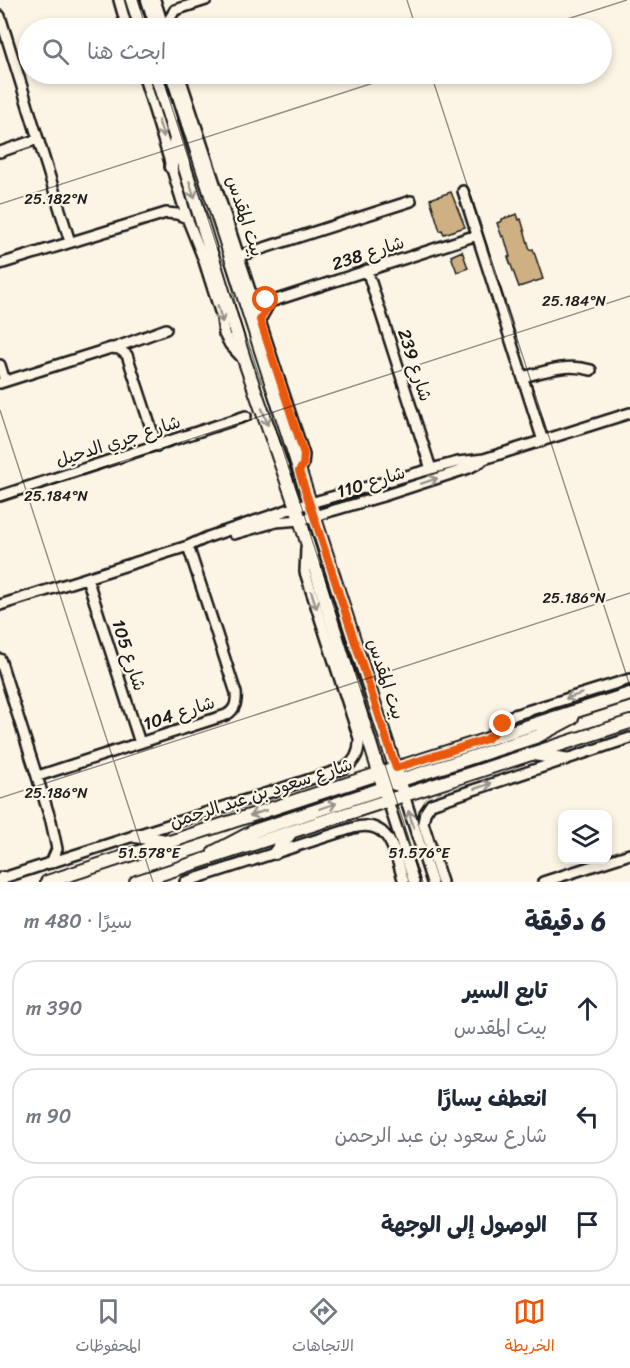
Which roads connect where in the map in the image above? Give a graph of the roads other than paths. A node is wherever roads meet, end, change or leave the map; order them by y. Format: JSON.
{"nodes":[{"id":1,"x":119,"y":0,"type":"edge"},
{"id":2,"x":132,"y":0,"type":"edge"},
{"id":3,"x":206,"y":0,"type":"edge"},
{"id":4,"x":153,"y":1,"type":"edge"},
{"id":5,"x":175,"y":10,"type":"junction"},
{"id":6,"x":0,"y":16,"type":"edge"},
{"id":7,"x":125,"y":18,"type":"edge"},
{"id":8,"x":138,"y":18,"type":"edge"},
{"id":9,"x":156,"y":18,"type":"edge"},
{"id":10,"x":160,"y":18,"type":"edge"},
{"id":11,"x":170,"y":18,"type":"edge"},
{"id":12,"x":18,"y":74,"type":"edge"},
{"id":13,"x":21,"y":84,"type":"edge"},
{"id":14,"x":146,"y":84,"type":"edge"},
{"id":15,"x":159,"y":84,"type":"edge"},
{"id":16,"x":175,"y":84,"type":"edge"},
{"id":17,"x":182,"y":84,"type":"edge"},
{"id":18,"x":176,"y":137,"type":"junction"},
{"id":19,"x":38,"y":139,"type":"junction"},
{"id":20,"x":0,"y":152,"type":"edge"},
{"id":21,"x":171,"y":167,"type":"junction"},
{"id":22,"x":463,"y":191,"type":"dead end"},
{"id":23,"x":180,"y":194,"type":"junction"},
{"id":24,"x":411,"y":201,"type":"dead end"},
{"id":25,"x":166,"y":213,"type":"junction"},
{"id":26,"x":187,"y":218,"type":"junction"},
{"id":27,"x":477,"y":235,"type":"junction"},
{"id":28,"x":70,"y":242,"type":"junction"},
{"id":29,"x":239,"y":256,"type":"junction"},
{"id":30,"x":0,"y":264,"type":"edge"},
{"id":31,"x":367,"y":270,"type":"junction"},
{"id":32,"x":250,"y":291,"type":"junction"},
{"id":33,"x":270,"y":302,"type":"junction"},
{"id":34,"x":260,"y":320,"type":"junction"},
{"id":35,"x":166,"y":329,"type":"dead end"},
{"id":36,"x":119,"y":350,"type":"junction"},
{"id":37,"x":245,"y":362,"type":"junction"},
{"id":38,"x":0,"y":366,"type":"edge"},
{"id":39,"x":591,"y":370,"type":"dead end"},
{"id":40,"x":523,"y":377,"type":"junction"},
{"id":41,"x":2,"y":382,"type":"edge"},
{"id":42,"x":630,"y":413,"type":"edge"},
{"id":43,"x":246,"y":416,"type":"dead end"},
{"id":44,"x":543,"y":441,"type":"junction"},
{"id":45,"x":157,"y":446,"type":"junction"},
{"id":46,"x":484,"y":459,"type":"junction"},
{"id":47,"x":430,"y":469,"type":"junction"},
{"id":48,"x":299,"y":471,"type":"junction"},
{"id":49,"x":0,"y":496,"type":"edge"},
{"id":50,"x":306,"y":510,"type":"junction"},
{"id":51,"x":300,"y":520,"type":"junction"},
{"id":52,"x":306,"y":543,"type":"junction"},
{"id":53,"x":192,"y":545,"type":"junction"},
{"id":54,"x":87,"y":578,"type":"junction"},
{"id":55,"x":0,"y":605,"type":"edge"},
{"id":56,"x":0,"y":659,"type":"edge"},
{"id":57,"x":2,"y":674,"type":"edge"},
{"id":58,"x":630,"y":679,"type":"edge"},
{"id":59,"x":630,"y":694,"type":"edge"},
{"id":60,"x":591,"y":706,"type":"junction"},
{"id":61,"x":630,"y":722,"type":"edge"},
{"id":62,"x":630,"y":738,"type":"edge"},
{"id":63,"x":487,"y":739,"type":"junction"},
{"id":64,"x":140,"y":743,"type":"junction"},
{"id":65,"x":358,"y":753,"type":"joint"},
{"id":66,"x":533,"y":753,"type":"junction"},
{"id":67,"x":564,"y":759,"type":"junction"},
{"id":68,"x":396,"y":768,"type":"junction"},
{"id":69,"x":381,"y":773,"type":"junction"},
{"id":70,"x":38,"y":776,"type":"junction"},
{"id":71,"x":400,"y":780,"type":"junction"},
{"id":72,"x":384,"y":786,"type":"junction"},
{"id":73,"x":404,"y":795,"type":"junction"},
{"id":74,"x":388,"y":801,"type":"junction"},
{"id":75,"x":51,"y":821,"type":"junction"},
{"id":76,"x":291,"y":832,"type":"junction"},
{"id":77,"x":135,"y":836,"type":"junction"},
{"id":78,"x":170,"y":842,"type":"junction"},
{"id":79,"x":275,"y":853,"type":"junction"},
{"id":80,"x":630,"y":854,"type":"edge"},
{"id":81,"x":74,"y":855,"type":"junction"},
{"id":82,"x":198,"y":862,"type":"junction"},
{"id":83,"x":51,"y":863,"type":"junction"},
{"id":84,"x":1,"y":880,"type":"edge"},
{"id":85,"x":47,"y":882,"type":"edge"},
{"id":86,"x":136,"y":882,"type":"edge"},
{"id":87,"x":185,"y":882,"type":"edge"},
{"id":88,"x":404,"y":882,"type":"edge"},
{"id":89,"x":414,"y":882,"type":"edge"},
{"id":90,"x":432,"y":882,"type":"edge"},
{"id":91,"x":442,"y":882,"type":"edge"},
{"id":92,"x":546,"y":882,"type":"edge"}],
"edges":[{"from":1,"to":7,"type":"street"},
{"from":2,"to":8,"type":"main road"},
{"from":3,"to":5,"type":"street"},
{"from":4,"to":5,"type":"street"},
{"from":4,"to":9,"type":"main road"},
{"from":4,"to":10,"type":"street"},
{"from":5,"to":11,"type":"street"},
{"from":6,"to":12,"type":"street"},
{"from":13,"to":19,"type":"street"},
{"from":14,"to":21,"type":"street","name":"بيت المقدس","one_way":true},
{"from":15,"to":18,"type":"main road","name":"بيت المقدس"},
{"from":16,"to":48,"type":"main road","name":"بيت المقدس"},
{"from":17,"to":29,"type":"street","name":"بيت المقدس"},
{"from":18,"to":21,"type":"main road"},
{"from":18,"to":37,"type":"main road","name":"بيت المقدس","one_way":true},
{"from":19,"to":20,"type":"street"},
{"from":19,"to":28,"type":"street"},
{"from":21,"to":23,"type":"street","name":"بيت المقدس"},
{"from":22,"to":27,"type":"street"},
{"from":23,"to":25,"type":"street"},
{"from":23,"to":26,"type":"street","name":"بيت المقدس"},
{"from":24,"to":29,"type":"street"},
{"from":25,"to":26,"type":"street"},
{"from":25,"to":28,"type":"street"},
{"from":26,"to":37,"type":"street","name":"بيت المقدس","one_way":true},
{"from":27,"to":31,"type":"street","name":"شارع 238"},
{"from":27,"to":40,"type":"street"},
{"from":28,"to":30,"type":"street"},
{"from":29,"to":32,"type":"street","name":"بيت المقدس"},
{"from":31,"to":33,"type":"street","name":"شارع 238"},
{"from":31,"to":47,"type":"street","name":"شارع 239"},
{"from":32,"to":33,"type":"street"},
{"from":32,"to":34,"type":"street","name":"بيت المقدس"},
{"from":33,"to":34,"type":"street"},
{"from":34,"to":48,"type":"street","name":"بيت المقدس"},
{"from":35,"to":36,"type":"street"},
{"from":36,"to":41,"type":"street"},
{"from":36,"to":45,"type":"street"},
{"from":37,"to":50,"type":"main road","name":"بيت المقدس","one_way":true},
{"from":38,"to":41,"type":"street"},
{"from":39,"to":40,"type":"street"},
{"from":40,"to":44,"type":"street"},
{"from":42,"to":44,"type":"street","name":"شارع 110"},
{"from":43,"to":45,"type":"street","name":"شارع جري الدحيل"},
{"from":44,"to":46,"type":"street","name":"شارع 110"},
{"from":45,"to":49,"type":"street","name":"شارع جري الدحيل"},
{"from":46,"to":47,"type":"street","name":"شارع 110"},
{"from":50,"to":46,"type":"street","name":"شارع 110","one_way":true},
{"from":47,"to":50,"type":"street","name":"شارع 110"},
{"from":48,"to":50,"type":"main road","name":"بيت المقدس"},
{"from":50,"to":51,"type":"main road","name":"بيت المقدس"},
{"from":50,"to":53,"type":"street","name":"شارع 110"},
{"from":50,"to":68,"type":"main road","name":"بيت المقدس"},
{"from":51,"to":52,"type":"main road","name":"بيت المقدس"},
{"from":51,"to":53,"type":"street","name":"شارع 110"},
{"from":52,"to":65,"type":"street","name":"بيت المقدس","one_way":true},
{"from":52,"to":69,"type":"main road","name":"بيت المقدس"},
{"from":53,"to":54,"type":"street","name":"شارع 110"},
{"from":53,"to":64,"type":"street","name":"شارع 104"},
{"from":54,"to":55,"type":"street","name":"شارع 110"},
{"from":54,"to":64,"type":"street","name":"شارع 105"},
{"from":56,"to":57,"type":"street"},
{"from":57,"to":70,"type":"street"},
{"from":58,"to":63,"type":"street","name":"شارع سعود بن عبد الرحمن","one_way":true},
{"from":59,"to":60,"type":"main road","name":"شارع سعود بن عبد الرحمن"},
{"from":60,"to":63,"type":"main road","name":"شارع سعود بن عبد الرحمن"},
{"from":60,"to":71,"type":"main road"},
{"from":61,"to":66,"type":"main road"},
{"from":62,"to":67,"type":"street"},
{"from":63,"to":68,"type":"main road","name":"شارع سعود بن عبد الرحمن"},
{"from":64,"to":70,"type":"street","name":"شارع 104"},
{"from":65,"to":77,"type":"street","name":"شارع سعود بن عبد الرحمن"},
{"from":66,"to":67,"type":"main road"},
{"from":66,"to":73,"type":"main road"},
{"from":91,"to":67,"type":"street","one_way":true},
{"from":68,"to":69,"type":"main road","name":"شارع سعود بن عبد الرحمن"},
{"from":68,"to":71,"type":"main road","name":"بيت المقدس"},
{"from":68,"to":72,"type":"main road"},
{"from":69,"to":72,"type":"main road","name":"بيت المقدس"},
{"from":69,"to":78,"type":"main road","name":"شارع سعود بن عبد الرحمن","one_way":true},
{"from":70,"to":75,"type":"street"},
{"from":71,"to":73,"type":"main road","name":"بيت المقدس"},
{"from":71,"to":74,"type":"main road"},
{"from":72,"to":74,"type":"main road","name":"بيت المقدس"},
{"from":82,"to":72,"type":"main road","one_way":true},
{"from":73,"to":74,"type":"main road"},
{"from":90,"to":73,"type":"street","one_way":true},
{"from":74,"to":76,"type":"main road"},
{"from":74,"to":89,"type":"street"},
{"from":75,"to":81,"type":"street"},
{"from":75,"to":83,"type":"street"},
{"from":76,"to":79,"type":"main road"},
{"from":76,"to":82,"type":"main road"},
{"from":77,"to":78,"type":"main road"},
{"from":77,"to":81,"type":"street","name":"شارع سعود بن عبد الرحمن"},
{"from":78,"to":85,"type":"main road","name":"شارع سعود بن عبد الرحمن"},
{"from":79,"to":87,"type":"street"},
{"from":79,"to":88,"type":"street"},
{"from":80,"to":92,"type":"street"},
{"from":81,"to":83,"type":"street","name":"شارع سعود بن عبد الرحمن"},
{"from":82,"to":86,"type":"main road"},
{"from":83,"to":84,"type":"street","name":"شارع سعود بن عبد الرحمن"}]}
